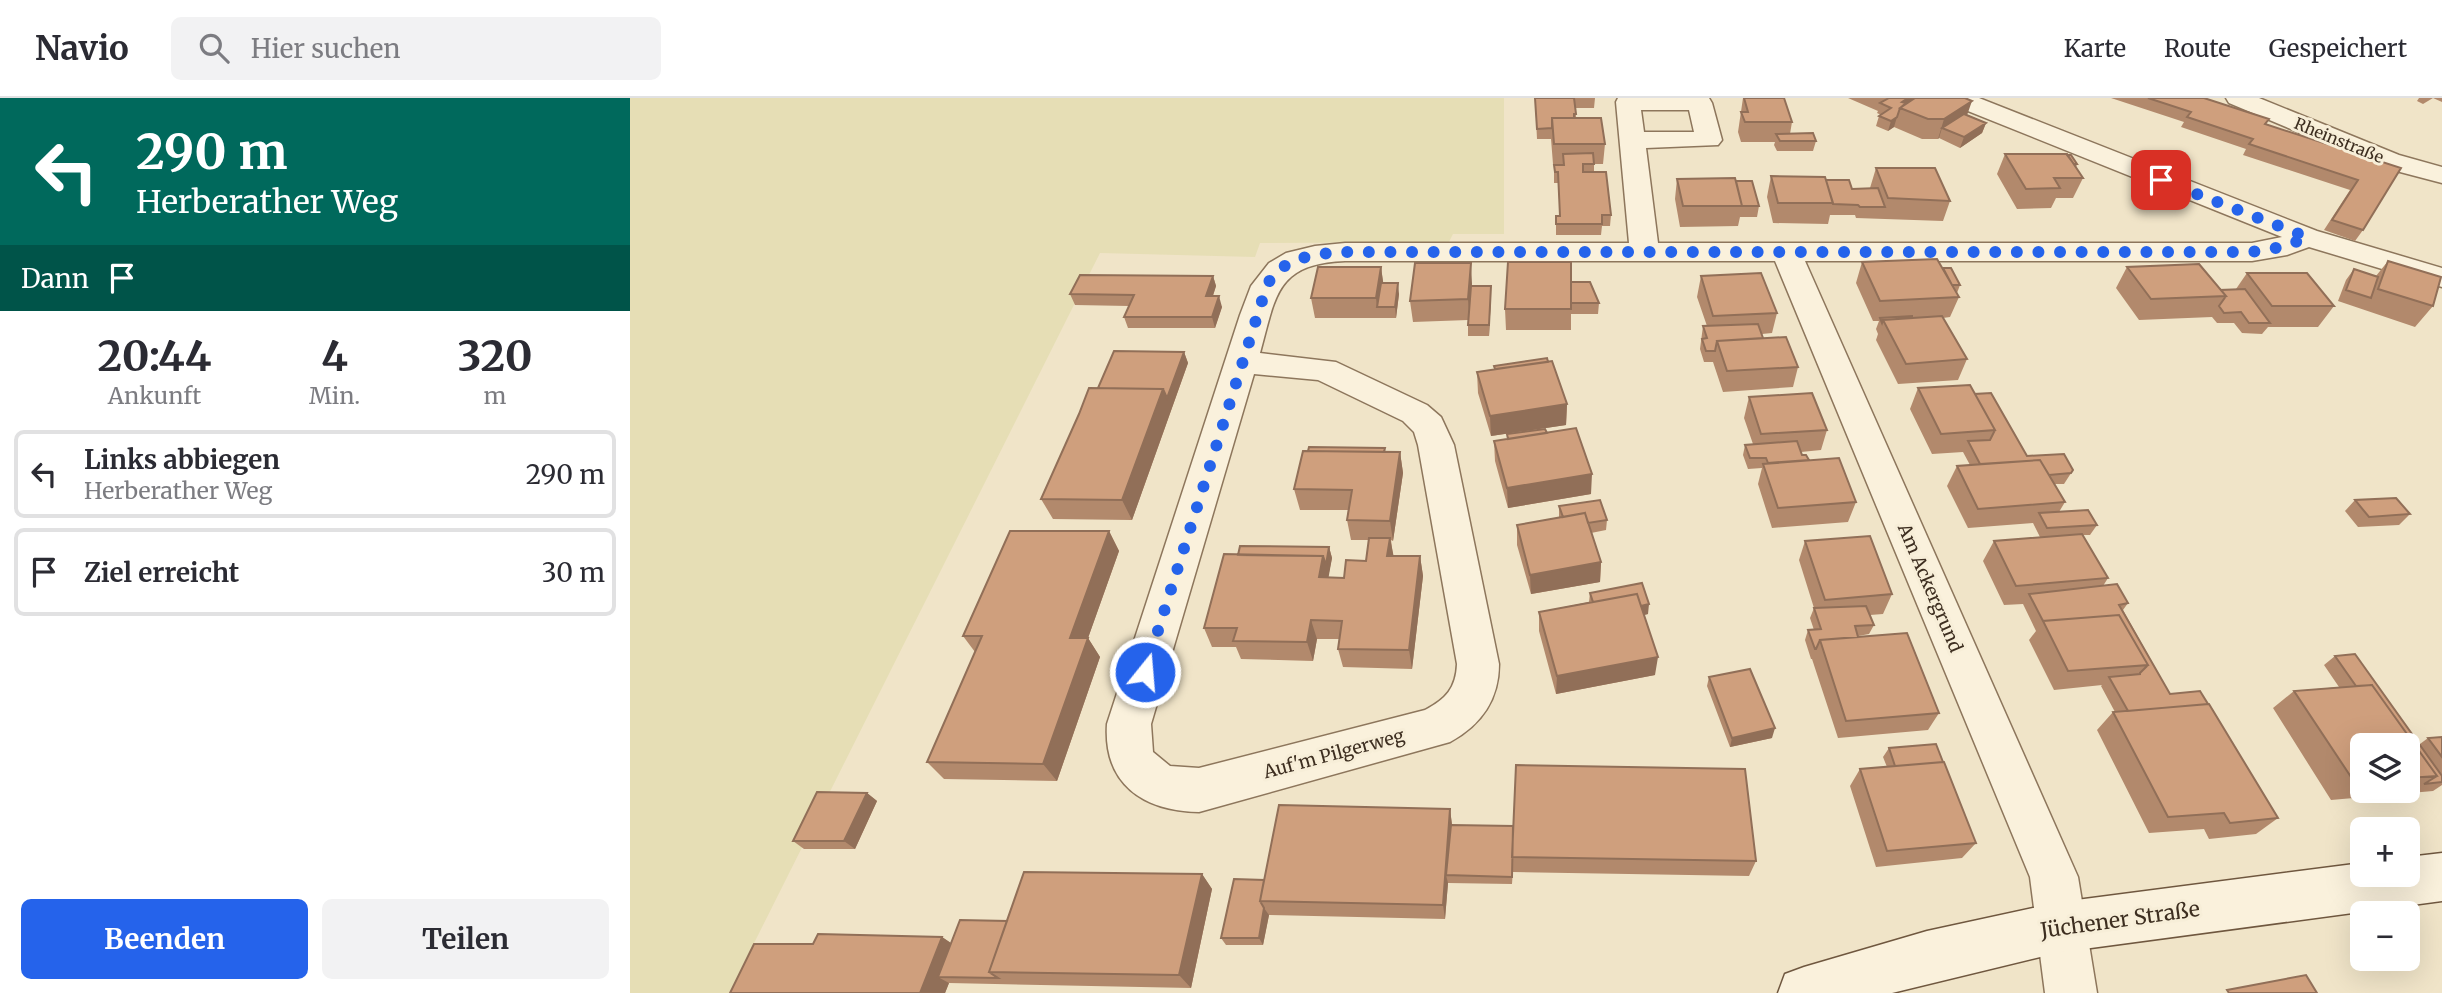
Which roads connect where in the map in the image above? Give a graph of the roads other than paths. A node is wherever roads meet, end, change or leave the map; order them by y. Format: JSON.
{"nodes":[{"id":1,"x":1957,"y":98,"type":"edge"},
{"id":2,"x":2238,"y":98,"type":"edge"},
{"id":3,"x":1997,"y":104,"type":"edge"},
{"id":4,"x":1632,"y":141,"type":"dead end"},
{"id":5,"x":2442,"y":175,"type":"edge"},
{"id":6,"x":2307,"y":237,"type":"junction"},
{"id":7,"x":1786,"y":252,"type":"junction"},
{"id":8,"x":1645,"y":253,"type":"junction"},
{"id":9,"x":2442,"y":278,"type":"edge"},
{"id":10,"x":1242,"y":362,"type":"junction"},
{"id":11,"x":2442,"y":877,"type":"edge"},
{"id":12,"x":2062,"y":927,"type":"junction"},
{"id":13,"x":1804,"y":993,"type":"edge"},
{"id":14,"x":2071,"y":993,"type":"edge"}],
"edges":[{"from":1,"to":3,"type":"street"},
{"from":2,"to":5,"type":"street","name":"Rheinstraße"},
{"from":3,"to":6,"type":"street"},
{"from":4,"to":8,"type":"street"},
{"from":6,"to":7,"type":"street","name":"Auf'm Pilgerweg"},
{"from":6,"to":9,"type":"street"},
{"from":7,"to":8,"type":"street","name":"Auf'm Pilgerweg"},
{"from":7,"to":12,"type":"street","name":"Am Ackergrund"},
{"from":8,"to":10,"type":"street","name":"Auf'm Pilgerweg"},
{"from":10,"to":10,"type":"street","name":"Auf'm Pilgerweg"},
{"from":11,"to":12,"type":"street","name":"Jüchener Straße"},
{"from":12,"to":13,"type":"street","name":"Jüchener Straße"},
{"from":12,"to":14,"type":"street","name":"Am Ackergrund"}]}
